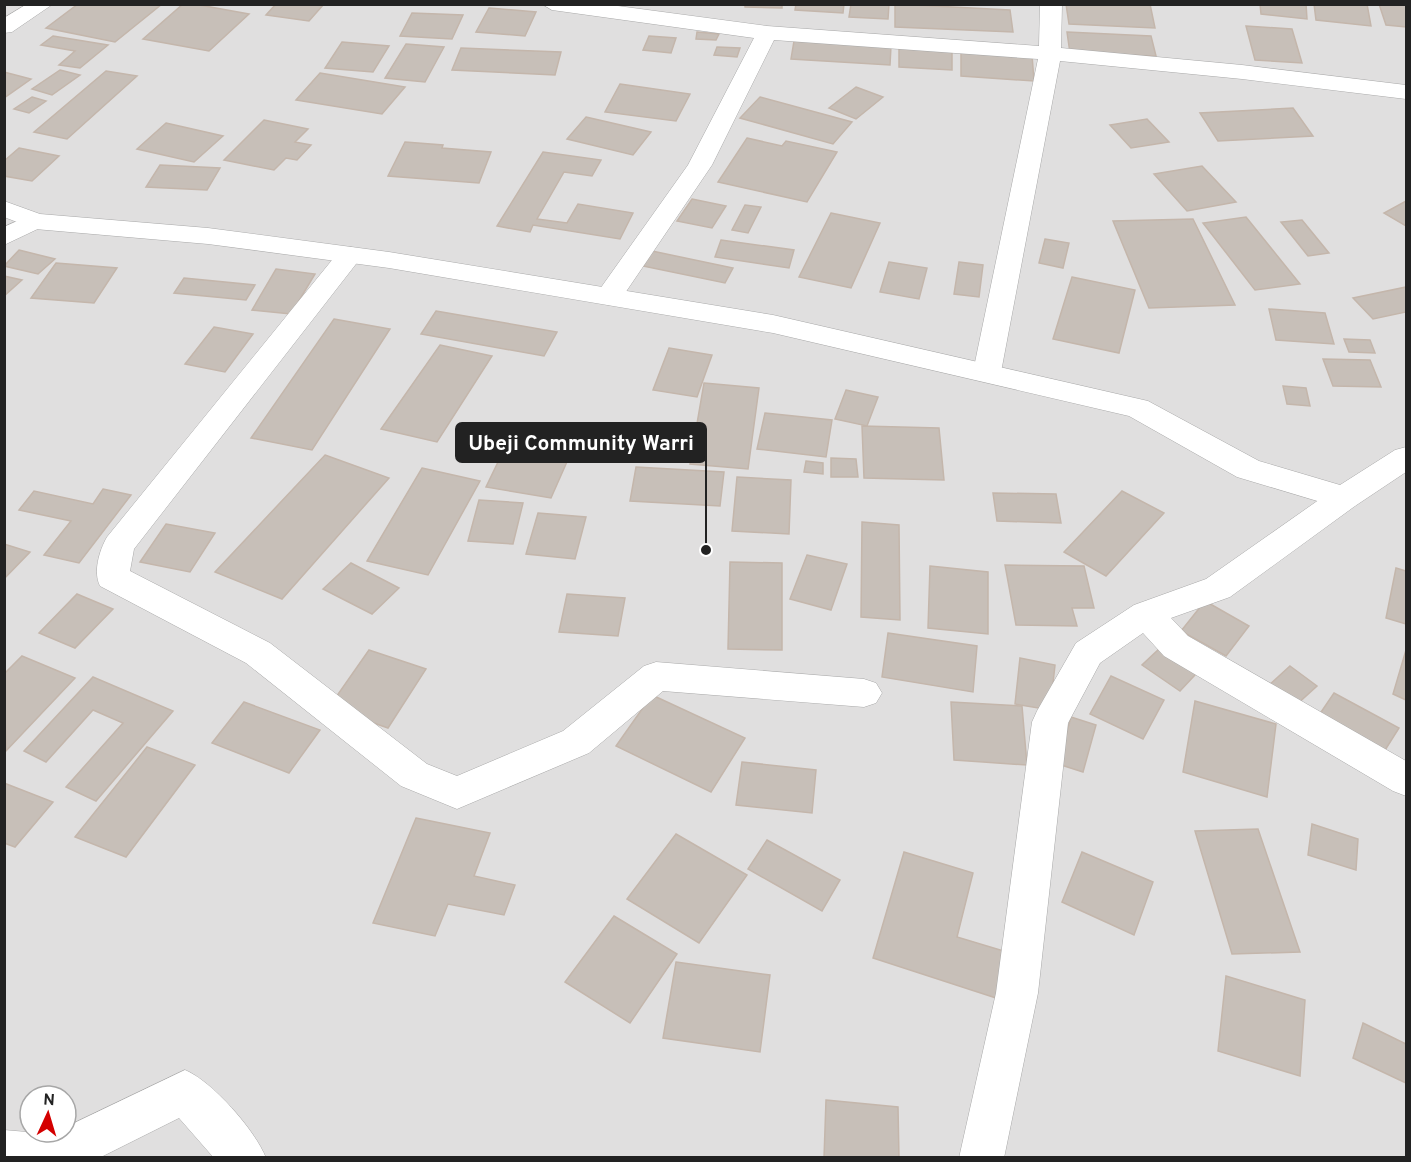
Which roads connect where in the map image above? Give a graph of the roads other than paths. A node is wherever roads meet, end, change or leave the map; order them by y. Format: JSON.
{"nodes":[{"id":1,"x":44,"y":4,"type":"edge"},
{"id":2,"x":552,"y":4,"type":"edge"},
{"id":3,"x":1052,"y":4,"type":"edge"},
{"id":4,"x":4,"y":27,"type":"edge"},
{"id":5,"x":766,"y":33,"type":"junction"},
{"id":6,"x":1050,"y":53,"type":"junction"},
{"id":7,"x":1407,"y":92,"type":"edge"},
{"id":8,"x":4,"y":208,"type":"edge"},
{"id":9,"x":35,"y":221,"type":"junction"},
{"id":10,"x":4,"y":237,"type":"edge"},
{"id":11,"x":351,"y":255,"type":"junction"},
{"id":12,"x":609,"y":296,"type":"junction"},
{"id":13,"x":987,"y":372,"type":"junction"},
{"id":14,"x":1407,"y":458,"type":"edge"},
{"id":15,"x":1344,"y":498,"type":"junction"},
{"id":16,"x":1146,"y":614,"type":"junction"},
{"id":17,"x":864,"y":693,"type":"dead end"},
{"id":18,"x":1407,"y":780,"type":"edge"},
{"id":19,"x":4,"y":1152,"type":"edge"},
{"id":20,"x":244,"y":1158,"type":"edge"},
{"id":21,"x":981,"y":1158,"type":"edge"}],
"edges":[{"from":1,"to":4,"type":"street"},
{"from":2,"to":5,"type":"street"},
{"from":3,"to":6,"type":"street"},
{"from":5,"to":6,"type":"street"},
{"from":5,"to":12,"type":"street"},
{"from":6,"to":7,"type":"street"},
{"from":6,"to":13,"type":"street"},
{"from":8,"to":9,"type":"street"},
{"from":9,"to":10,"type":"street"},
{"from":9,"to":11,"type":"street"},
{"from":11,"to":12,"type":"street"},
{"from":11,"to":17,"type":"street"},
{"from":12,"to":13,"type":"street"},
{"from":13,"to":15,"type":"street"},
{"from":14,"to":15,"type":"street"},
{"from":15,"to":16,"type":"street"},
{"from":16,"to":18,"type":"street"},
{"from":16,"to":21,"type":"street"},
{"from":19,"to":20,"type":"street"}]}
